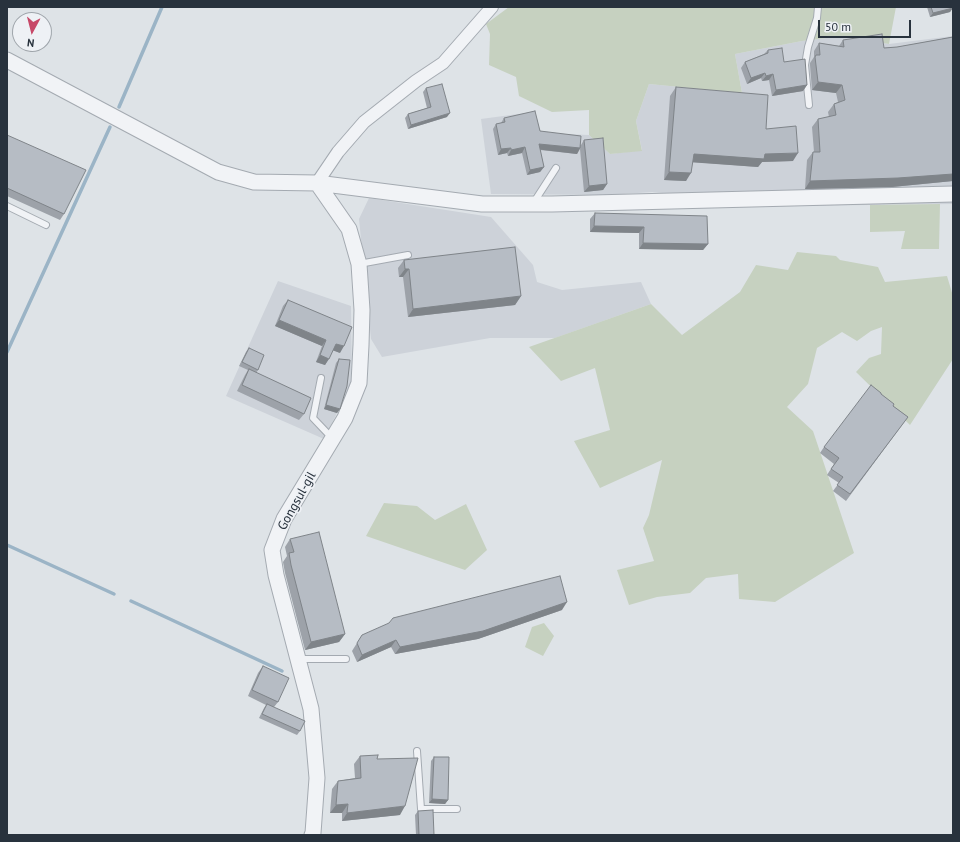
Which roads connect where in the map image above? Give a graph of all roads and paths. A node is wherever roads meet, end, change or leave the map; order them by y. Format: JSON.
{"nodes":[{"id":1,"x":492,"y":7,"type":"edge"},
{"id":2,"x":818,"y":7,"type":"edge"},
{"id":3,"x":7,"y":60,"type":"edge"},
{"id":4,"x":809,"y":104,"type":"dead end"},
{"id":5,"x":556,"y":168,"type":"dead end"},
{"id":6,"x":318,"y":183,"type":"junction"},
{"id":7,"x":953,"y":194,"type":"edge"},
{"id":8,"x":534,"y":204,"type":"junction"},
{"id":9,"x":7,"y":206,"type":"edge"},
{"id":10,"x":46,"y":225,"type":"dead end"},
{"id":11,"x":408,"y":255,"type":"dead end"},
{"id":12,"x":359,"y":264,"type":"junction"},
{"id":13,"x":321,"y":378,"type":"dead end"},
{"id":14,"x":333,"y":439,"type":"junction"},
{"id":15,"x":298,"y":659,"type":"junction"},
{"id":16,"x":346,"y":659,"type":"dead end"},
{"id":17,"x":417,"y":751,"type":"dead end"},
{"id":18,"x":457,"y":809,"type":"dead end"},
{"id":19,"x":313,"y":834,"type":"edge"}],
"edges":[{"from":1,"to":6,"type":"street"},
{"from":2,"to":4,"type":"lane"},
{"from":3,"to":6,"type":"street"},
{"from":5,"to":8,"type":"lane"},
{"from":6,"to":8,"type":"street"},
{"from":6,"to":12,"type":"street","name":"Gongsul-gil"},
{"from":7,"to":8,"type":"street"},
{"from":9,"to":10,"type":"lane"},
{"from":11,"to":12,"type":"lane"},
{"from":12,"to":14,"type":"street","name":"Gongsul-gil"},
{"from":13,"to":14,"type":"lane"},
{"from":14,"to":15,"type":"street","name":"Gongsul-gil"},
{"from":15,"to":16,"type":"lane"},
{"from":15,"to":19,"type":"street","name":"Gongsul-gil"},
{"from":17,"to":18,"type":"lane"}]}
